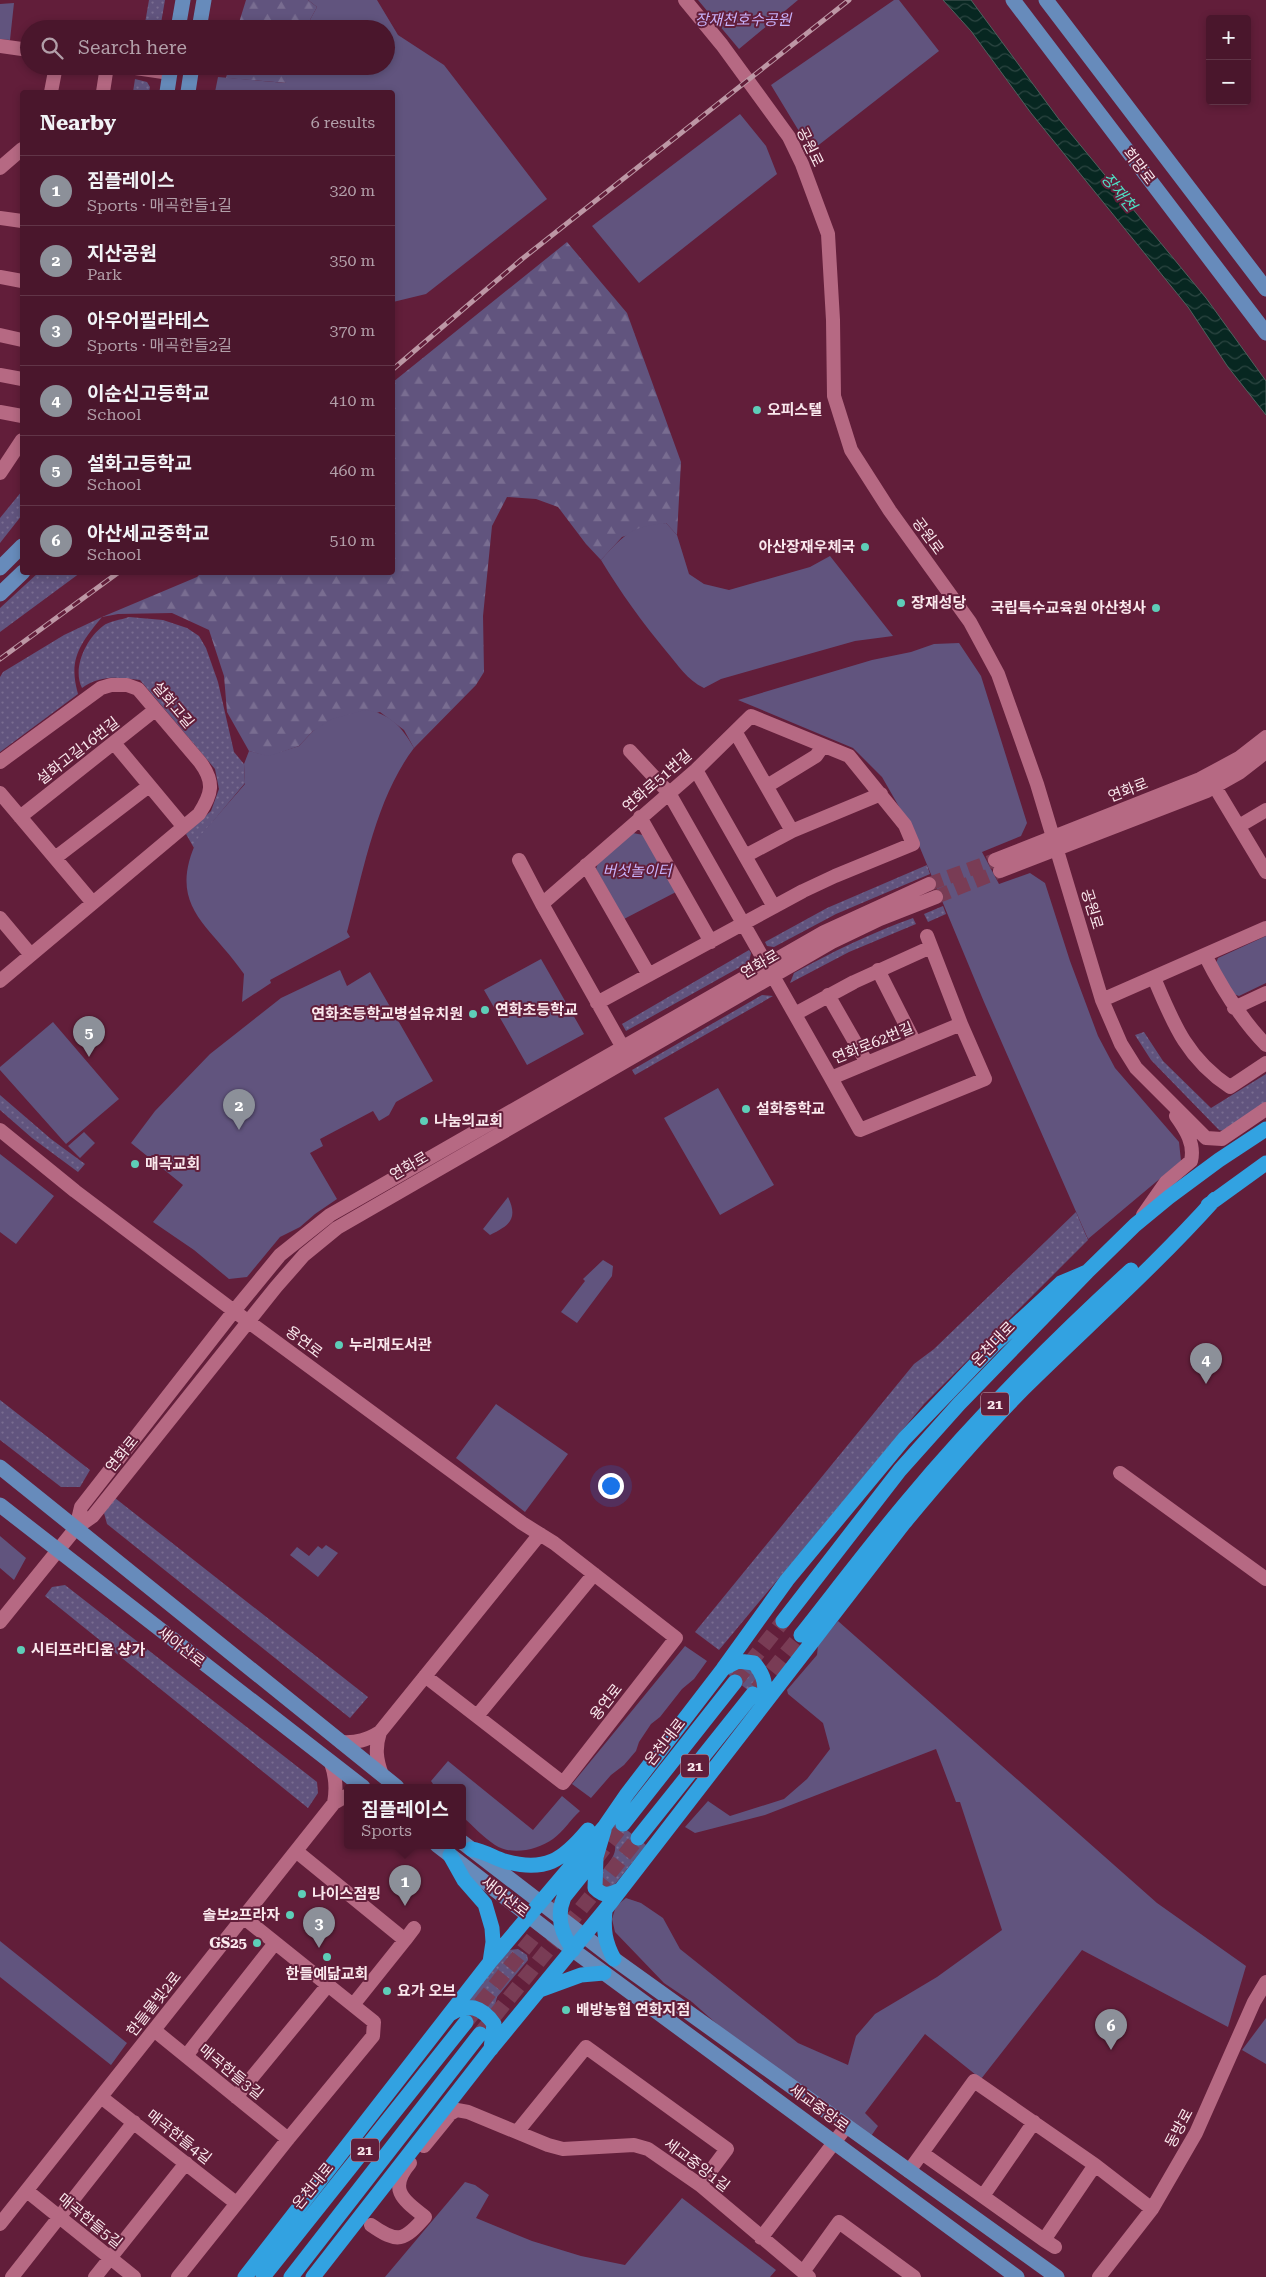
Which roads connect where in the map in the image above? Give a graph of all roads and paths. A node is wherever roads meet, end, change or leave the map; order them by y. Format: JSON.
{"nodes":[{"id":1,"x":183,"y":0,"type":"edge"},
{"id":2,"x":204,"y":0,"type":"edge"},
{"id":3,"x":686,"y":0,"type":"edge"},
{"id":4,"x":1013,"y":0,"type":"edge"},
{"id":5,"x":1046,"y":0,"type":"edge"},
{"id":6,"x":180,"y":20,"type":"edge"},
{"id":7,"x":201,"y":20,"type":"edge"},
{"id":8,"x":0,"y":46,"type":"edge"},
{"id":9,"x":20,"y":49,"type":"edge"},
{"id":10,"x":55,"y":75,"type":"edge"},
{"id":11,"x":106,"y":75,"type":"edge"},
{"id":12,"x":169,"y":75,"type":"edge"},
{"id":13,"x":191,"y":75,"type":"edge"},
{"id":14,"x":52,"y":90,"type":"edge"},
{"id":15,"x":103,"y":90,"type":"edge"},
{"id":16,"x":167,"y":90,"type":"edge"},
{"id":17,"x":188,"y":90,"type":"edge"},
{"id":18,"x":18,"y":162,"type":"edge"},
{"id":19,"x":0,"y":168,"type":"edge"},
{"id":20,"x":0,"y":218,"type":"edge"},
{"id":21,"x":20,"y":221,"type":"edge"},
{"id":22,"x":0,"y":277,"type":"edge"},
{"id":23,"x":20,"y":281,"type":"edge"},
{"id":24,"x":1266,"y":289,"type":"edge"},
{"id":25,"x":1266,"y":333,"type":"edge"},
{"id":26,"x":0,"y":336,"type":"edge"},
{"id":27,"x":20,"y":340,"type":"edge"},
{"id":28,"x":0,"y":375,"type":"edge"},
{"id":29,"x":20,"y":379,"type":"edge"},
{"id":30,"x":0,"y":412,"type":"edge"},
{"id":31,"x":20,"y":416,"type":"edge"},
{"id":32,"x":20,"y":443,"type":"edge"},
{"id":33,"x":0,"y":473,"type":"edge"},
{"id":34,"x":20,"y":548,"type":"edge"},
{"id":35,"x":0,"y":568,"type":"edge"},
{"id":36,"x":20,"y":575,"type":"edge"},
{"id":37,"x":0,"y":594,"type":"edge"},
{"id":38,"x":155,"y":710,"type":"junction"},
{"id":39,"x":736,"y":733,"type":"junction"},
{"id":40,"x":1266,"y":737,"type":"edge"},
{"id":41,"x":114,"y":743,"type":"junction"},
{"id":42,"x":823,"y":746,"type":"junction"},
{"id":43,"x":630,"y":751,"type":"dead end"},
{"id":44,"x":1266,"y":752,"type":"edge"},
{"id":45,"x":0,"y":762,"type":"edge"},
{"id":46,"x":696,"y":770,"type":"junction"},
{"id":47,"x":149,"y":786,"type":"junction"},
{"id":48,"x":767,"y":786,"type":"junction"},
{"id":49,"x":1215,"y":787,"type":"junction"},
{"id":50,"x":0,"y":793,"type":"edge"},
{"id":51,"x":669,"y":793,"type":"junction"},
{"id":52,"x":881,"y":794,"type":"junction"},
{"id":53,"x":1266,"y":810,"type":"edge"},
{"id":54,"x":20,"y":817,"type":"junction"},
{"id":55,"x":640,"y":817,"type":"junction"},
{"id":56,"x":183,"y":826,"type":"junction"},
{"id":57,"x":1239,"y":826,"type":"junction"},
{"id":58,"x":792,"y":831,"type":"junction"},
{"id":59,"x":1054,"y":842,"type":"junction"},
{"id":60,"x":745,"y":856,"type":"junction"},
{"id":61,"x":55,"y":858,"type":"junction"},
{"id":62,"x":519,"y":860,"type":"dead end"},
{"id":63,"x":586,"y":865,"type":"junction"},
{"id":64,"x":997,"y":865,"type":"tunnel mouth"},
{"id":65,"x":1266,"y":872,"type":"edge"},
{"id":66,"x":929,"y":884,"type":"tunnel mouth"},
{"id":67,"x":936,"y":897,"type":"tunnel mouth"},
{"id":68,"x":93,"y":903,"type":"junction"},
{"id":69,"x":542,"y":904,"type":"junction"},
{"id":70,"x":774,"y":907,"type":"junction"},
{"id":71,"x":0,"y":918,"type":"edge"},
{"id":72,"x":743,"y":925,"type":"junction"},
{"id":73,"x":1266,"y":928,"type":"edge"},
{"id":74,"x":710,"y":942,"type":"junction"},
{"id":75,"x":31,"y":956,"type":"junction"},
{"id":76,"x":1205,"y":956,"type":"junction"},
{"id":77,"x":769,"y":970,"type":"junction"},
{"id":78,"x":878,"y":970,"type":"junction"},
{"id":79,"x":649,"y":975,"type":"junction"},
{"id":80,"x":1154,"y":978,"type":"junction"},
{"id":81,"x":0,"y":981,"type":"edge"},
{"id":82,"x":1266,"y":993,"type":"edge"},
{"id":83,"x":828,"y":995,"type":"junction"},
{"id":84,"x":1102,"y":1000,"type":"junction"},
{"id":85,"x":597,"y":1004,"type":"junction"},
{"id":86,"x":1234,"y":1008,"type":"junction"},
{"id":87,"x":795,"y":1014,"type":"junction"},
{"id":88,"x":961,"y":1024,"type":"junction"},
{"id":89,"x":915,"y":1043,"type":"junction"},
{"id":90,"x":1266,"y":1045,"type":"edge"},
{"id":91,"x":622,"y":1046,"type":"junction"},
{"id":92,"x":867,"y":1063,"type":"junction"},
{"id":93,"x":1266,"y":1063,"type":"edge"},
{"id":94,"x":831,"y":1078,"type":"junction"},
{"id":95,"x":1163,"y":1096,"type":"junction"},
{"id":96,"x":1266,"y":1109,"type":"edge"},
{"id":97,"x":1266,"y":1129,"type":"edge"},
{"id":98,"x":0,"y":1130,"type":"edge"},
{"id":99,"x":1266,"y":1163,"type":"edge"},
{"id":100,"x":1215,"y":1199,"type":"junction"},
{"id":101,"x":1135,"y":1225,"type":"junction"},
{"id":102,"x":1087,"y":1272,"type":"junction"},
{"id":103,"x":234,"y":1311,"type":"junction"},
{"id":104,"x":249,"y":1322,"type":"junction"},
{"id":105,"x":0,"y":1467,"type":"edge"},
{"id":106,"x":1120,"y":1473,"type":"dead end"},
{"id":107,"x":0,"y":1505,"type":"edge"},
{"id":108,"x":76,"y":1528,"type":"junction"},
{"id":109,"x":540,"y":1534,"type":"junction"},
{"id":110,"x":58,"y":1551,"type":"junction"},
{"id":111,"x":594,"y":1574,"type":"junction"},
{"id":112,"x":1266,"y":1579,"type":"edge"},
{"id":113,"x":783,"y":1621,"type":"tunnel mouth"},
{"id":114,"x":0,"y":1622,"type":"edge"},
{"id":115,"x":801,"y":1635,"type":"tunnel mouth"},
{"id":116,"x":723,"y":1669,"type":"junction"},
{"id":117,"x":425,"y":1676,"type":"junction"},
{"id":118,"x":735,"y":1682,"type":"tunnel mouth"},
{"id":119,"x":758,"y":1698,"type":"junction"},
{"id":120,"x":477,"y":1716,"type":"junction"},
{"id":121,"x":380,"y":1732,"type":"junction"},
{"id":122,"x":342,"y":1742,"type":"junction"},
{"id":123,"x":331,"y":1763,"type":"junction"},
{"id":124,"x":382,"y":1775,"type":"junction"},
{"id":125,"x":359,"y":1784,"type":"edge"},
{"id":126,"x":393,"y":1784,"type":"edge"},
{"id":127,"x":627,"y":1794,"type":"junction"},
{"id":128,"x":344,"y":1797,"type":"edge"},
{"id":129,"x":334,"y":1803,"type":"junction"},
{"id":130,"x":624,"y":1824,"type":"tunnel mouth"},
{"id":131,"x":605,"y":1826,"type":"junction"},
{"id":132,"x":638,"y":1838,"type":"tunnel mouth"},
{"id":133,"x":467,"y":1845,"type":"edge"},
{"id":134,"x":442,"y":1849,"type":"edge"},
{"id":135,"x":296,"y":1851,"type":"junction"},
{"id":136,"x":450,"y":1855,"type":"junction"},
{"id":137,"x":596,"y":1857,"type":"junction"},
{"id":138,"x":620,"y":1890,"type":"junction"},
{"id":139,"x":541,"y":1903,"type":"junction"},
{"id":140,"x":605,"y":1910,"type":"junction"},
{"id":141,"x":530,"y":1916,"type":"junction"},
{"id":142,"x":559,"y":1916,"type":"junction"},
{"id":143,"x":243,"y":1917,"type":"junction"},
{"id":144,"x":414,"y":1928,"type":"dead end"},
{"id":145,"x":584,"y":1936,"type":"junction"},
{"id":146,"x":405,"y":1940,"type":"junction"},
{"id":147,"x":275,"y":1942,"type":"junction"},
{"id":148,"x":573,"y":1950,"type":"junction"},
{"id":149,"x":614,"y":1959,"type":"junction"},
{"id":150,"x":490,"y":1962,"type":"junction"},
{"id":151,"x":604,"y":1973,"type":"junction"},
{"id":152,"x":1266,"y":1982,"type":"edge"},
{"id":153,"x":328,"y":1985,"type":"junction"},
{"id":154,"x":539,"y":1991,"type":"junction"},
{"id":155,"x":353,"y":2005,"type":"junction"},
{"id":156,"x":448,"y":2015,"type":"junction"},
{"id":157,"x":466,"y":2022,"type":"tunnel mouth"},
{"id":158,"x":154,"y":2030,"type":"junction"},
{"id":159,"x":480,"y":2034,"type":"tunnel mouth"},
{"id":160,"x":490,"y":2050,"type":"junction"},
{"id":161,"x":186,"y":2056,"type":"junction"},
{"id":162,"x":101,"y":2096,"type":"junction"},
{"id":163,"x":236,"y":2097,"type":"junction"},
{"id":164,"x":134,"y":2122,"type":"junction"},
{"id":165,"x":1034,"y":2122,"type":"junction"},
{"id":166,"x":846,"y":2127,"type":"junction"},
{"id":167,"x":518,"y":2132,"type":"junction"},
{"id":168,"x":288,"y":2139,"type":"junction"},
{"id":169,"x":835,"y":2143,"type":"junction"},
{"id":170,"x":922,"y":2152,"type":"junction"},
{"id":171,"x":186,"y":2163,"type":"junction"},
{"id":172,"x":1095,"y":2165,"type":"junction"},
{"id":173,"x":909,"y":2171,"type":"junction"},
{"id":174,"x":700,"y":2186,"type":"junction"},
{"id":175,"x":27,"y":2191,"type":"junction"},
{"id":176,"x":983,"y":2196,"type":"junction"},
{"id":177,"x":236,"y":2203,"type":"junction"},
{"id":178,"x":366,"y":2208,"type":"junction"},
{"id":179,"x":1152,"y":2209,"type":"junction"},
{"id":180,"x":59,"y":2217,"type":"junction"},
{"id":181,"x":0,"y":2224,"type":"edge"},
{"id":182,"x":371,"y":2225,"type":"junction"},
{"id":183,"x":352,"y":2226,"type":"junction"},
{"id":184,"x":761,"y":2238,"type":"junction"},
{"id":185,"x":110,"y":2258,"type":"junction"},
{"id":186,"x":806,"y":2274,"type":"edge"},
{"id":187,"x":12,"y":2277,"type":"edge"},
{"id":188,"x":95,"y":2277,"type":"edge"},
{"id":189,"x":134,"y":2277,"type":"edge"},
{"id":190,"x":178,"y":2277,"type":"edge"},
{"id":191,"x":245,"y":2277,"type":"edge"},
{"id":192,"x":263,"y":2277,"type":"edge"},
{"id":193,"x":291,"y":2277,"type":"edge"},
{"id":194,"x":312,"y":2277,"type":"edge"},
{"id":195,"x":914,"y":2277,"type":"edge"},
{"id":196,"x":1017,"y":2277,"type":"edge"},
{"id":197,"x":1057,"y":2277,"type":"edge"},
{"id":198,"x":1099,"y":2277,"type":"edge"}],
"edges":[{"from":1,"to":6,"type":"main road"},
{"from":2,"to":7,"type":"main road"},
{"from":3,"to":59,"type":"street","name":"공원로"},
{"from":4,"to":25,"type":"main road","name":"희망로"},
{"from":5,"to":24,"type":"main road","name":"희망로"},
{"from":8,"to":9,"type":"street"},
{"from":10,"to":14,"type":"street"},
{"from":11,"to":15,"type":"street"},
{"from":12,"to":16,"type":"main road"},
{"from":13,"to":17,"type":"main road"},
{"from":18,"to":19,"type":"street"},
{"from":20,"to":21,"type":"street"},
{"from":22,"to":23,"type":"street"},
{"from":26,"to":27,"type":"street"},
{"from":28,"to":29,"type":"street"},
{"from":30,"to":31,"type":"street"},
{"from":32,"to":33,"type":"street"},
{"from":34,"to":35,"type":"main road"},
{"from":36,"to":37,"type":"main road"},
{"from":38,"to":41,"type":"street","name":"설화고길16번길"},
{"from":38,"to":45,"type":"street","name":"설화고길"},
{"from":38,"to":56,"type":"street","name":"설화고길"},
{"from":39,"to":42,"type":"street","name":"연화로51번길"},
{"from":39,"to":46,"type":"street","name":"연화로51번길"},
{"from":39,"to":48,"type":"street"},
{"from":40,"to":59,"type":"street","name":"연화로"},
{"from":41,"to":47,"type":"street"},
{"from":41,"to":54,"type":"street","name":"설화고길16번길"},
{"from":42,"to":48,"type":"street"},
{"from":42,"to":52,"type":"street","name":"연화로51번길"},
{"from":43,"to":51,"type":"street","name":"연화로"},
{"from":44,"to":49,"type":"street","name":"연화로"},
{"from":46,"to":51,"type":"street","name":"연화로51번길"},
{"from":46,"to":60,"type":"street"},
{"from":47,"to":56,"type":"street"},
{"from":47,"to":61,"type":"street"},
{"from":48,"to":58,"type":"street"},
{"from":49,"to":57,"type":"street"},
{"from":49,"to":59,"type":"street","name":"연화로"},
{"from":50,"to":54,"type":"street"},
{"from":51,"to":55,"type":"street","name":"연화로51번길"},
{"from":51,"to":72,"type":"street","name":"연화로"},
{"from":52,"to":58,"type":"street"},
{"from":52,"to":70,"type":"street","name":"연화로51번길"},
{"from":53,"to":57,"type":"street"},
{"from":54,"to":61,"type":"street"},
{"from":55,"to":63,"type":"street","name":"연화로51번길"},
{"from":55,"to":74,"type":"street"},
{"from":56,"to":68,"type":"street","name":"설화고길"},
{"from":57,"to":65,"type":"street"},
{"from":58,"to":60,"type":"street"},
{"from":59,"to":64,"type":"street","name":"연화로"},
{"from":59,"to":84,"type":"street","name":"공원로"},
{"from":60,"to":70,"type":"street"},
{"from":61,"to":68,"type":"street"},
{"from":62,"to":69,"type":"street"},
{"from":63,"to":69,"type":"street","name":"연화로51번길"},
{"from":63,"to":79,"type":"street"},
{"from":66,"to":77,"type":"street","name":"연화로"},
{"from":67,"to":77,"type":"street","name":"연화로"},
{"from":68,"to":75,"type":"street","name":"설화고길"},
{"from":69,"to":85,"type":"street"},
{"from":70,"to":72,"type":"street"},
{"from":71,"to":75,"type":"street"},
{"from":72,"to":74,"type":"street"},
{"from":72,"to":77,"type":"street","name":"연화로"},
{"from":73,"to":76,"type":"street"},
{"from":74,"to":79,"type":"street"},
{"from":75,"to":81,"type":"street","name":"설화고길"},
{"from":76,"to":80,"type":"street"},
{"from":76,"to":86,"type":"street"},
{"from":77,"to":87,"type":"street","name":"연화로62번길"},
{"from":77,"to":91,"type":"street","name":"연화로"},
{"from":77,"to":104,"type":"street","name":"연화로"},
{"from":78,"to":83,"type":"street"},
{"from":78,"to":88,"type":"street"},
{"from":78,"to":89,"type":"street"},
{"from":79,"to":85,"type":"street"},
{"from":80,"to":84,"type":"street"},
{"from":80,"to":93,"type":"street"},
{"from":82,"to":86,"type":"street"},
{"from":83,"to":87,"type":"street"},
{"from":83,"to":92,"type":"street"},
{"from":84,"to":95,"type":"street","name":"공원로"},
{"from":85,"to":91,"type":"street"},
{"from":86,"to":90,"type":"street"},
{"from":87,"to":94,"type":"street","name":"연화로62번길"},
{"from":88,"to":89,"type":"street","name":"연화로62번길"},
{"from":88,"to":94,"type":"street"},
{"from":89,"to":92,"type":"street","name":"연화로62번길"},
{"from":91,"to":103,"type":"street","name":"연화로"},
{"from":92,"to":94,"type":"street","name":"연화로62번길"},
{"from":95,"to":96,"type":"street"},
{"from":95,"to":101,"type":"street"},
{"from":97,"to":101,"type":"highway","name":"온천대로","number":"21"},
{"from":98,"to":103,"type":"street","name":"용연로"},
{"from":99,"to":100,"type":"highway","number":"21"},
{"from":100,"to":115,"type":"highway","number":"21"},
{"from":100,"to":119,"type":"highway"},
{"from":101,"to":102,"type":"highway","name":"온천대로","number":"21"},
{"from":102,"to":113,"type":"highway","name":"온천대로","number":"21"},
{"from":102,"to":116,"type":"highway"},
{"from":103,"to":104,"type":"street","name":"용연로"},
{"from":103,"to":108,"type":"street","name":"연화로"},
{"from":104,"to":108,"type":"street","name":"연화로"},
{"from":104,"to":109,"type":"street","name":"용연로"},
{"from":105,"to":108,"type":"main road","name":"새아산로"},
{"from":106,"to":112,"type":"street"},
{"from":107,"to":110,"type":"main road","name":"새아산로"},
{"from":108,"to":110,"type":"street"},
{"from":108,"to":122,"type":"main road","name":"새아산로"},
{"from":109,"to":111,"type":"street","name":"용연로"},
{"from":109,"to":117,"type":"street"},
{"from":110,"to":114,"type":"street"},
{"from":110,"to":123,"type":"main road","name":"새아산로"},
{"from":111,"to":120,"type":"street"},
{"from":111,"to":120,"type":"street","name":"용연로"},
{"from":116,"to":119,"type":"highway"},
{"from":116,"to":127,"type":"highway"},
{"from":117,"to":120,"type":"street","name":"용연로"},
{"from":117,"to":121,"type":"street"},
{"from":118,"to":130,"type":"highway","name":"온천대로","number":"21"},
{"from":119,"to":132,"type":"highway","number":"21"},
{"from":119,"to":138,"type":"highway"},
{"from":121,"to":122,"type":"street"},
{"from":121,"to":124,"type":"street"},
{"from":122,"to":124,"type":"main road","name":"새아산로"},
{"from":123,"to":125,"type":"main road","name":"새아산로"},
{"from":123,"to":129,"type":"street"},
{"from":124,"to":126,"type":"main road","name":"새아산로"},
{"from":127,"to":131,"type":"highway"},
{"from":127,"to":133,"type":"highway"},
{"from":128,"to":129,"type":"street"},
{"from":129,"to":135,"type":"street","name":"한들물빛2로"},
{"from":131,"to":137,"type":"highway"},
{"from":131,"to":139,"type":"highway"},
{"from":133,"to":139,"type":"main road","name":"새아산로"},
{"from":134,"to":136,"type":"main road","name":"새아산로"},
{"from":135,"to":143,"type":"street","name":"한들물빛2로"},
{"from":135,"to":146,"type":"street"},
{"from":136,"to":141,"type":"main road","name":"새아산로"},
{"from":136,"to":150,"type":"highway"},
{"from":137,"to":138,"type":"highway"},
{"from":137,"to":142,"type":"highway"},
{"from":138,"to":140,"type":"highway"},
{"from":139,"to":141,"type":"highway"},
{"from":139,"to":142,"type":"main road","name":"새아산로"},
{"from":140,"to":145,"type":"highway"},
{"from":140,"to":149,"type":"highway"},
{"from":141,"to":148,"type":"main road","name":"새아산로"},
{"from":141,"to":150,"type":"highway"},
{"from":142,"to":145,"type":"main road","name":"새아산로"},
{"from":142,"to":148,"type":"highway"},
{"from":143,"to":147,"type":"street"},
{"from":143,"to":158,"type":"street","name":"한들물빛2로"},
{"from":144,"to":146,"type":"street"},
{"from":145,"to":148,"type":"highway"},
{"from":145,"to":149,"type":"main road","name":"세교중앙로"},
{"from":146,"to":155,"type":"street"},
{"from":147,"to":153,"type":"street"},
{"from":147,"to":161,"type":"street"},
{"from":148,"to":151,"type":"main road","name":"세교중앙로"},
{"from":148,"to":154,"type":"highway"},
{"from":149,"to":166,"type":"main road","name":"세교중앙로"},
{"from":150,"to":156,"type":"highway"},
{"from":151,"to":154,"type":"highway"},
{"from":151,"to":169,"type":"main road","name":"세교중앙로"},
{"from":152,"to":179,"type":"street","name":"동방로"},
{"from":153,"to":155,"type":"street"},
{"from":153,"to":163,"type":"street"},
{"from":154,"to":160,"type":"highway"},
{"from":155,"to":168,"type":"street"},
{"from":156,"to":160,"type":"highway"},
{"from":156,"to":191,"type":"highway"},
{"from":157,"to":192,"type":"highway","name":"온천대로","number":"21"},
{"from":158,"to":161,"type":"street","name":"매곡한들3길"},
{"from":158,"to":162,"type":"street","name":"한들물빛2로"},
{"from":159,"to":193,"type":"highway","number":"21"},
{"from":160,"to":178,"type":"highway"},
{"from":161,"to":163,"type":"street","name":"매곡한들3길"},
{"from":162,"to":164,"type":"street","name":"매곡한들4길"},
{"from":162,"to":175,"type":"street","name":"한들물빛2로"},
{"from":163,"to":168,"type":"street","name":"매곡한들3길"},
{"from":164,"to":171,"type":"street","name":"매곡한들4길"},
{"from":164,"to":180,"type":"street"},
{"from":165,"to":170,"type":"street"},
{"from":165,"to":172,"type":"street"},
{"from":165,"to":176,"type":"street"},
{"from":166,"to":169,"type":"street"},
{"from":166,"to":173,"type":"main road","name":"세교중앙로"},
{"from":167,"to":174,"type":"street","name":"세교중앙1길"},
{"from":167,"to":174,"type":"street"},
{"from":167,"to":182,"type":"street","name":"세교중앙1길"},
{"from":168,"to":177,"type":"street"},
{"from":169,"to":184,"type":"street"},
{"from":169,"to":196,"type":"main road","name":"세교중앙로"},
{"from":170,"to":173,"type":"street"},
{"from":170,"to":176,"type":"street"},
{"from":171,"to":177,"type":"street","name":"매곡한들4길"},
{"from":171,"to":185,"type":"street"},
{"from":172,"to":176,"type":"street"},
{"from":172,"to":179,"type":"street"},
{"from":173,"to":197,"type":"main road","name":"세교중앙로"},
{"from":174,"to":184,"type":"street","name":"세교중앙1길"},
{"from":175,"to":180,"type":"street","name":"매곡한들5길"},
{"from":175,"to":181,"type":"street","name":"한들물빛2로"},
{"from":177,"to":190,"type":"street"},
{"from":178,"to":182,"type":"street"},
{"from":178,"to":183,"type":"highway"},
{"from":179,"to":198,"type":"street","name":"동방로"},
{"from":180,"to":185,"type":"street","name":"매곡한들5길"},
{"from":180,"to":187,"type":"street"},
{"from":182,"to":183,"type":"street"},
{"from":183,"to":194,"type":"highway"},
{"from":184,"to":186,"type":"street","name":"세교중앙1길"},
{"from":185,"to":188,"type":"street"},
{"from":185,"to":189,"type":"street","name":"매곡한들5길"},
{"from":186,"to":195,"type":"street"}]}
